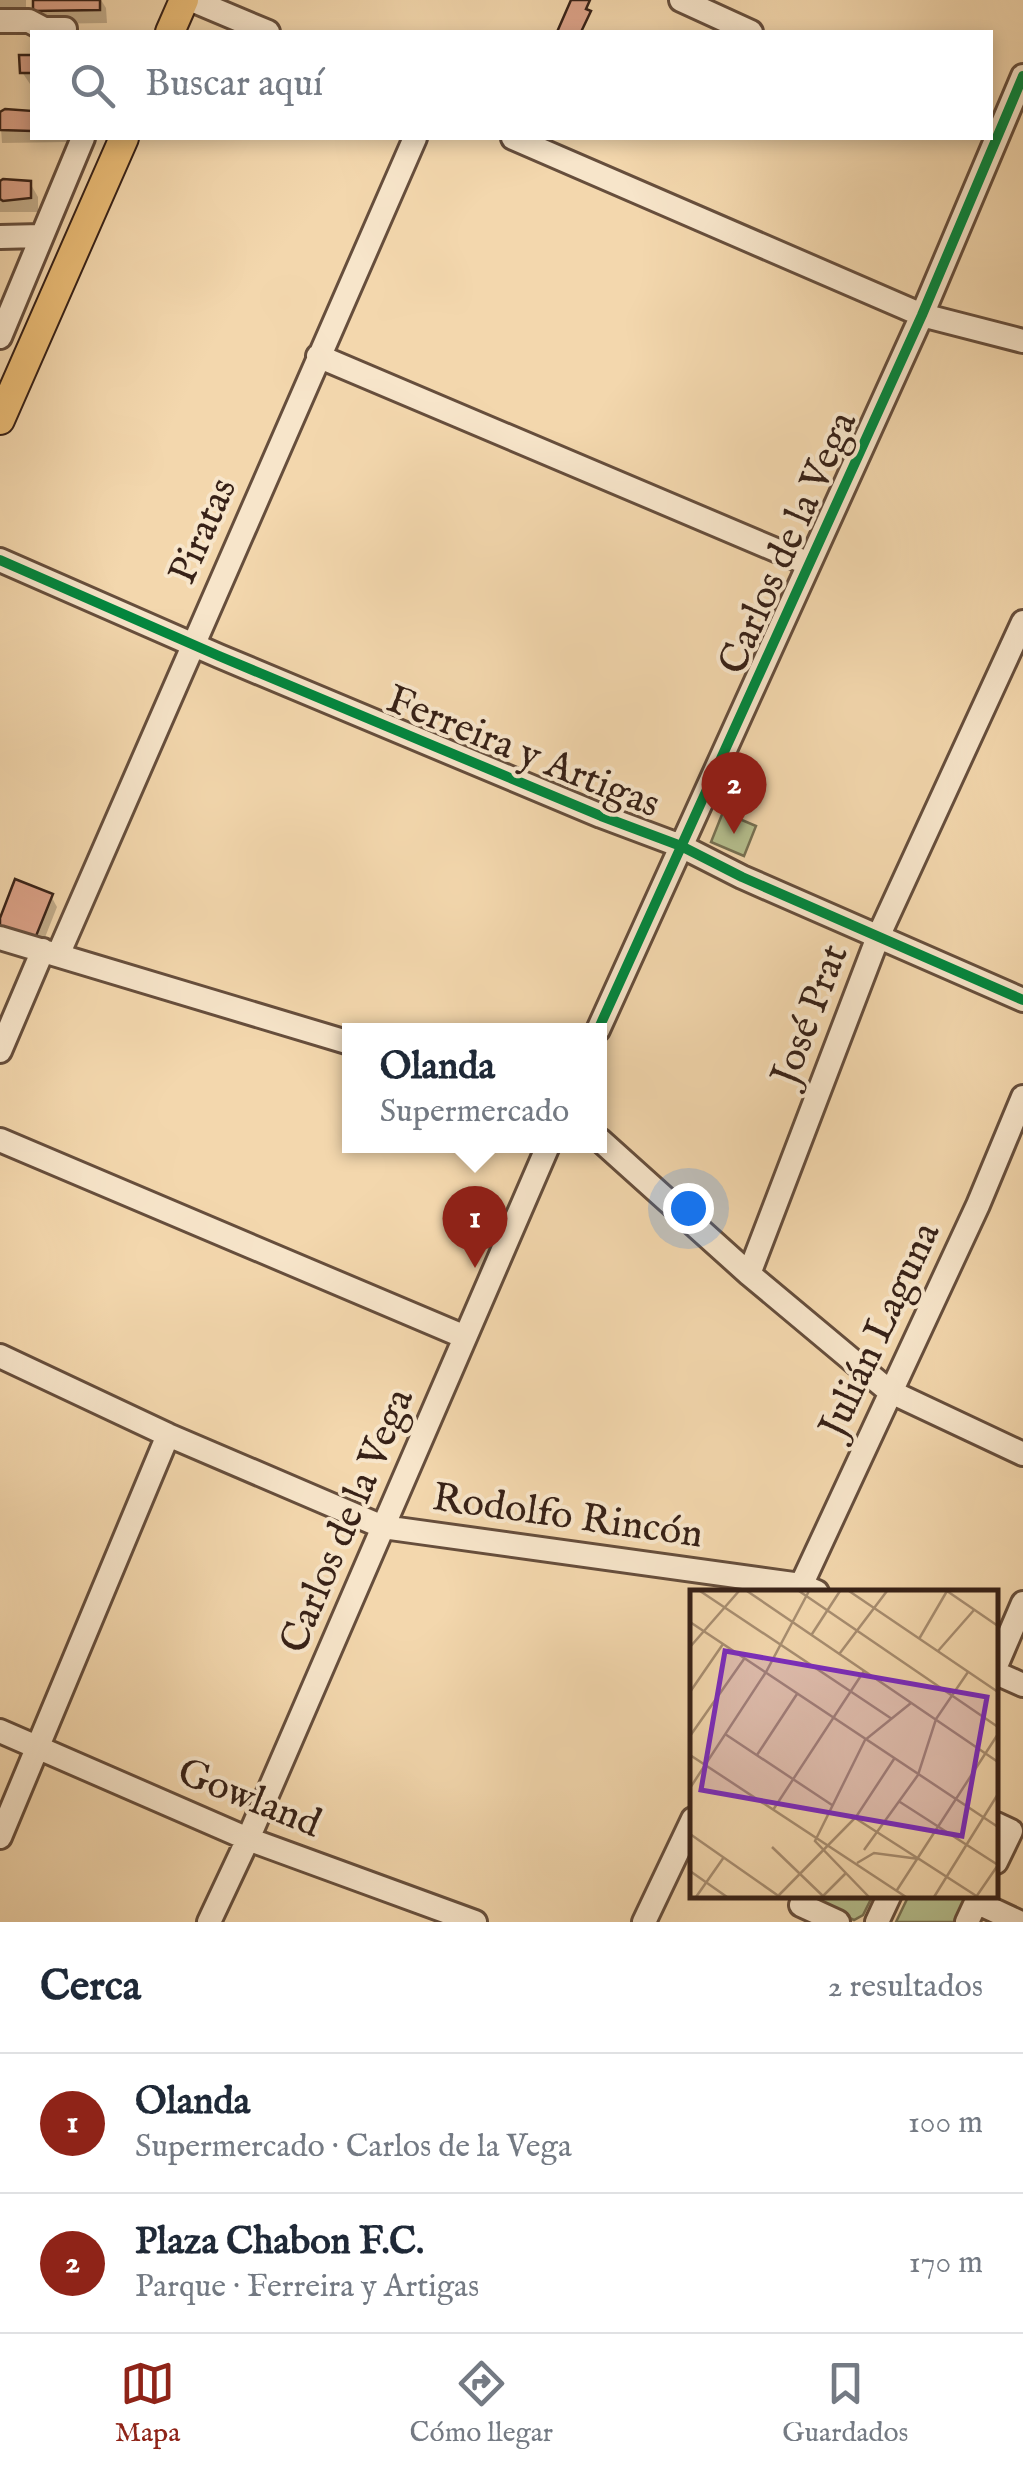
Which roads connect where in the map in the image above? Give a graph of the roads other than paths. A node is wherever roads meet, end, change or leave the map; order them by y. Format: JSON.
{"nodes":[{"id":1,"x":184,"y":0,"type":"edge"},
{"id":2,"x":192,"y":0,"type":"edge"},
{"id":3,"x":681,"y":0,"type":"edge"},
{"id":4,"x":0,"y":21,"type":"edge"},
{"id":5,"x":65,"y":30,"type":"dead end"},
{"id":6,"x":171,"y":30,"type":"edge"},
{"id":7,"x":263,"y":30,"type":"edge"},
{"id":8,"x":747,"y":30,"type":"edge"},
{"id":9,"x":1023,"y":76,"type":"edge"},
{"id":10,"x":993,"y":126,"type":"edge"},
{"id":11,"x":82,"y":140,"type":"edge"},
{"id":12,"x":123,"y":140,"type":"edge"},
{"id":13,"x":414,"y":140,"type":"edge"},
{"id":14,"x":518,"y":140,"type":"edge"},
{"id":15,"x":984,"y":141,"type":"edge"},
{"id":16,"x":41,"y":236,"type":"junction"},
{"id":17,"x":0,"y":237,"type":"edge"},
{"id":18,"x":922,"y":315,"type":"junction"},
{"id":19,"x":0,"y":337,"type":"edge"},
{"id":20,"x":1023,"y":340,"type":"edge"},
{"id":21,"x":318,"y":356,"type":"junction"},
{"id":22,"x":0,"y":420,"type":"edge"},
{"id":23,"x":0,"y":560,"type":"edge"},
{"id":24,"x":809,"y":564,"type":"junction"},
{"id":25,"x":1023,"y":622,"type":"edge"},
{"id":26,"x":192,"y":644,"type":"junction"},
{"id":27,"x":681,"y":846,"type":"junction"},
{"id":28,"x":878,"y":937,"type":"junction"},
{"id":29,"x":0,"y":938,"type":"edge"},
{"id":30,"x":51,"y":952,"type":"junction"},
{"id":31,"x":1023,"y":1000,"type":"edge"},
{"id":32,"x":601,"y":1023,"type":"edge"},
{"id":33,"x":342,"y":1041,"type":"edge"},
{"id":34,"x":0,"y":1052,"type":"edge"},
{"id":35,"x":1023,"y":1097,"type":"edge"},
{"id":36,"x":0,"y":1140,"type":"edge"},
{"id":37,"x":607,"y":1146,"type":"edge"},
{"id":38,"x":545,"y":1153,"type":"edge"},
{"id":39,"x":750,"y":1274,"type":"junction"},
{"id":40,"x":465,"y":1338,"type":"junction"},
{"id":41,"x":0,"y":1356,"type":"edge"},
{"id":42,"x":889,"y":1391,"type":"junction"},
{"id":43,"x":168,"y":1435,"type":"junction"},
{"id":44,"x":1023,"y":1454,"type":"edge"},
{"id":45,"x":383,"y":1526,"type":"junction"},
{"id":46,"x":806,"y":1590,"type":"edge"},
{"id":47,"x":1023,"y":1603,"type":"edge"},
{"id":48,"x":998,"y":1665,"type":"edge"},
{"id":49,"x":998,"y":1671,"type":"edge"},
{"id":50,"x":1023,"y":1685,"type":"edge"},
{"id":51,"x":0,"y":1731,"type":"edge"},
{"id":52,"x":39,"y":1748,"type":"junction"},
{"id":53,"x":998,"y":1825,"type":"edge"},
{"id":54,"x":690,"y":1826,"type":"edge"},
{"id":55,"x":0,"y":1836,"type":"edge"},
{"id":56,"x":248,"y":1838,"type":"junction"},
{"id":57,"x":998,"y":1858,"type":"edge"},
{"id":58,"x":805,"y":1897,"type":"edge"},
{"id":59,"x":889,"y":1897,"type":"edge"},
{"id":60,"x":974,"y":1906,"type":"edge"},
{"id":61,"x":209,"y":1922,"type":"edge"},
{"id":62,"x":475,"y":1922,"type":"edge"},
{"id":63,"x":644,"y":1922,"type":"edge"},
{"id":64,"x":838,"y":1922,"type":"edge"},
{"id":65,"x":877,"y":1922,"type":"edge"},
{"id":66,"x":1019,"y":1922,"type":"edge"}],
"edges":[{"from":1,"to":6,"type":"main road"},
{"from":2,"to":7,"type":"street"},
{"from":3,"to":8,"type":"street"},
{"from":4,"to":5,"type":"street"},
{"from":9,"to":10,"type":"street","name":"Carlos de la Vega"},
{"from":11,"to":16,"type":"street"},
{"from":12,"to":22,"type":"main road"},
{"from":13,"to":21,"type":"street","name":"Piratas"},
{"from":14,"to":18,"type":"street"},
{"from":15,"to":18,"type":"street","name":"Carlos de la Vega"},
{"from":16,"to":17,"type":"street"},
{"from":16,"to":19,"type":"street"},
{"from":18,"to":20,"type":"street"},
{"from":18,"to":24,"type":"street","name":"Carlos de la Vega"},
{"from":21,"to":24,"type":"street"},
{"from":21,"to":26,"type":"street","name":"Piratas"},
{"from":23,"to":26,"type":"street","name":"Ferreira y Artigas"},
{"from":24,"to":27,"type":"street","name":"Carlos de la Vega"},
{"from":25,"to":28,"type":"street","name":"José Prat"},
{"from":26,"to":27,"type":"street","name":"Ferreira y Artigas"},
{"from":26,"to":30,"type":"street","name":"Piratas"},
{"from":27,"to":28,"type":"street","name":"Ferreira y Artigas"},
{"from":27,"to":32,"type":"street","name":"Carlos de la Vega"},
{"from":28,"to":31,"type":"street","name":"Ferreira y Artigas"},
{"from":28,"to":39,"type":"street","name":"José Prat"},
{"from":29,"to":30,"type":"street"},
{"from":30,"to":33,"type":"street"},
{"from":30,"to":34,"type":"street","name":"Piratas"},
{"from":35,"to":42,"type":"street","name":"Julián Laguna"},
{"from":36,"to":40,"type":"street"},
{"from":37,"to":39,"type":"street"},
{"from":38,"to":40,"type":"street","name":"Carlos de la Vega"},
{"from":39,"to":42,"type":"street"},
{"from":40,"to":45,"type":"street","name":"Carlos de la Vega"},
{"from":41,"to":43,"type":"street","name":"Rodolfo Rincón"},
{"from":42,"to":44,"type":"street"},
{"from":42,"to":46,"type":"street","name":"Julián Laguna"},
{"from":43,"to":45,"type":"street","name":"Rodolfo Rincón"},
{"from":43,"to":52,"type":"street"},
{"from":45,"to":46,"type":"street","name":"Rodolfo Rincón"},
{"from":45,"to":56,"type":"street","name":"Carlos de la Vega"},
{"from":47,"to":48,"type":"street"},
{"from":49,"to":50,"type":"street"},
{"from":51,"to":52,"type":"street","name":"Gowland"},
{"from":52,"to":55,"type":"street"},
{"from":52,"to":56,"type":"street","name":"Gowland"},
{"from":53,"to":57,"type":"street"},
{"from":54,"to":63,"type":"street"},
{"from":56,"to":61,"type":"street","name":"Carlos de la Vega"},
{"from":56,"to":62,"type":"street","name":"Gowland"},
{"from":58,"to":64,"type":"street"},
{"from":59,"to":65,"type":"street"},
{"from":60,"to":66,"type":"street"}]}
